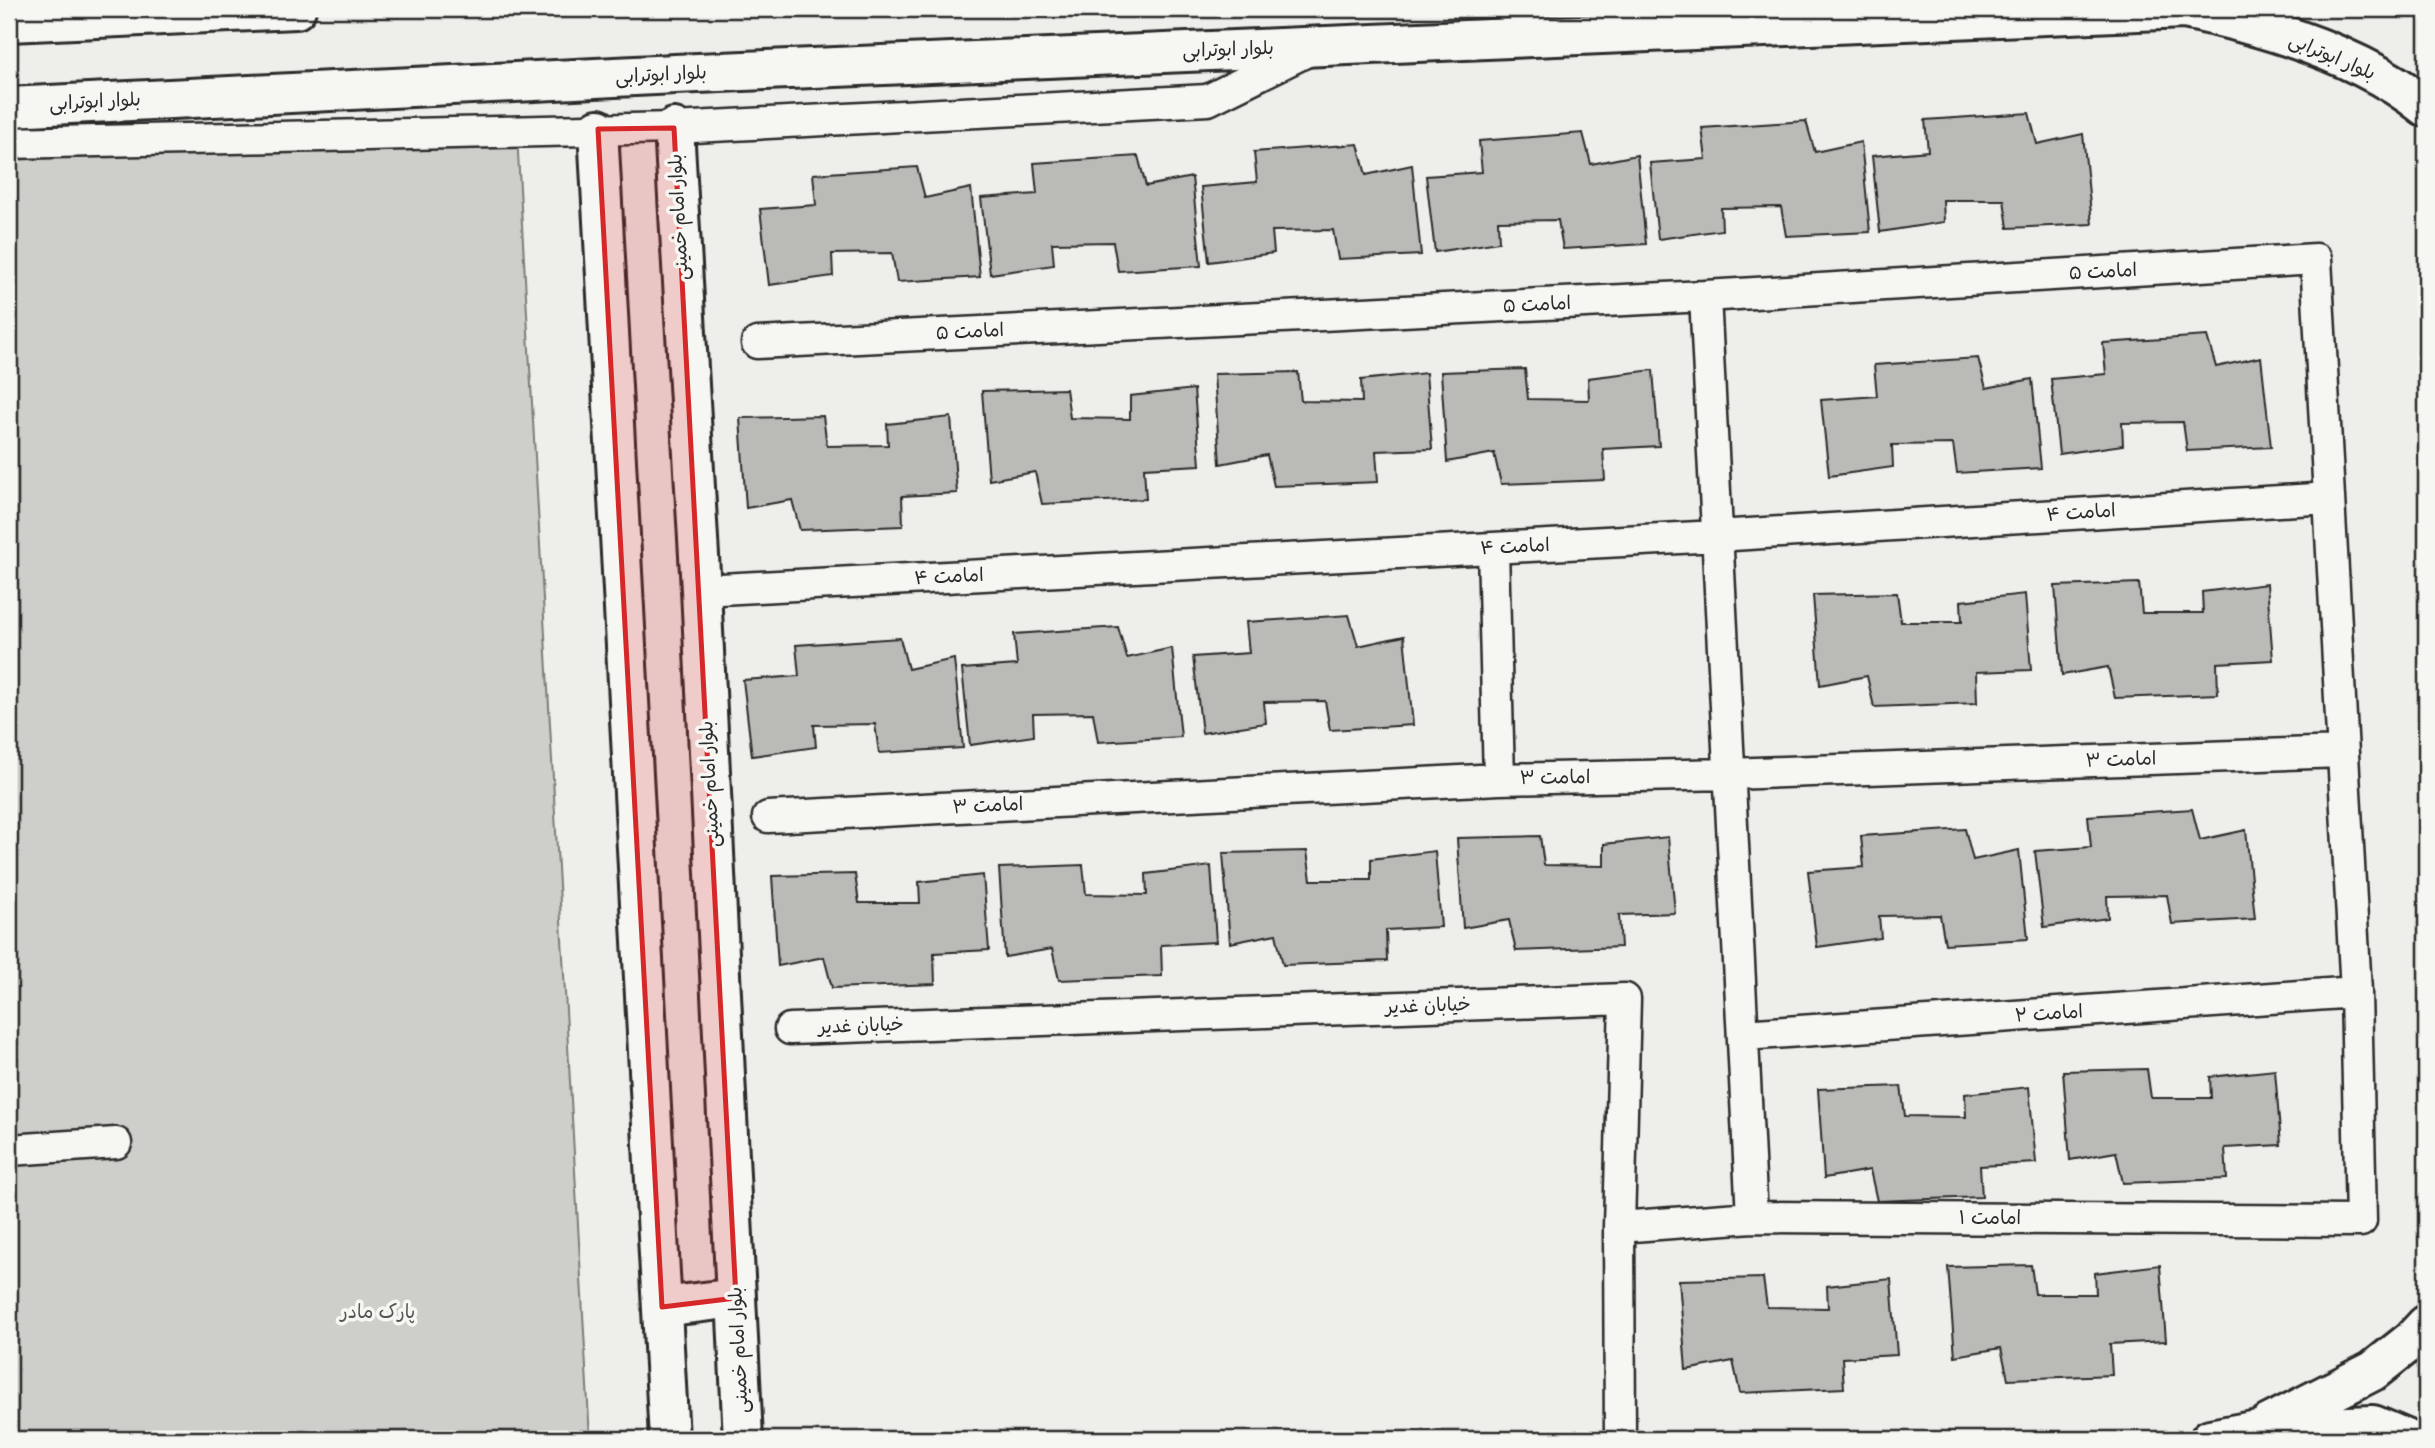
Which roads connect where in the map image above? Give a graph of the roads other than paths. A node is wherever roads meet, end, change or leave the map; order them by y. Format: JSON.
{"nodes":[{"id":1,"x":296,"y":9,"type":"edge"},
{"id":2,"x":9,"y":22,"type":"edge"},
{"id":3,"x":1317,"y":46,"type":"junction"},
{"id":4,"x":9,"y":107,"type":"edge"},
{"id":5,"x":2426,"y":107,"type":"edge"},
{"id":6,"x":674,"y":128,"type":"junction"},
{"id":7,"x":598,"y":129,"type":"junction"},
{"id":8,"x":9,"y":143,"type":"edge"},
{"id":9,"x":1705,"y":296,"type":"junction"},
{"id":10,"x":757,"y":343,"type":"dead end"},
{"id":11,"x":2329,"y":498,"type":"junction"},
{"id":12,"x":1717,"y":536,"type":"junction"},
{"id":13,"x":1493,"y":548,"type":"junction"},
{"id":14,"x":701,"y":590,"type":"junction"},
{"id":15,"x":2342,"y":752,"type":"junction"},
{"id":16,"x":1729,"y":774,"type":"junction"},
{"id":17,"x":1499,"y":779,"type":"junction"},
{"id":18,"x":768,"y":817,"type":"dead end"},
{"id":19,"x":2356,"y":992,"type":"junction"},
{"id":20,"x":790,"y":1029,"type":"dead end"},
{"id":21,"x":1743,"y":1035,"type":"junction"},
{"id":22,"x":117,"y":1143,"type":"dead end"},
{"id":23,"x":9,"y":1150,"type":"edge"},
{"id":24,"x":1752,"y":1217,"type":"junction"},
{"id":25,"x":1619,"y":1227,"type":"junction"},
{"id":26,"x":736,"y":1298,"type":"junction"},
{"id":27,"x":662,"y":1307,"type":"junction"},
{"id":28,"x":2426,"y":1325,"type":"edge"},
{"id":29,"x":2258,"y":1430,"type":"junction"},
{"id":30,"x":669,"y":1439,"type":"edge"},
{"id":31,"x":743,"y":1439,"type":"edge"},
{"id":32,"x":1620,"y":1439,"type":"edge"},
{"id":33,"x":2210,"y":1439,"type":"edge"},
{"id":34,"x":2406,"y":1439,"type":"edge"}],
"edges":[{"from":1,"to":2,"type":"main road"},
{"from":3,"to":4,"type":"main road","name":"بلوار ابوترابی"},
{"from":3,"to":5,"type":"main road","name":"بلوار ابوترابی"},
{"from":3,"to":6,"type":"street"},
{"from":6,"to":7,"type":"street"},
{"from":6,"to":14,"type":"main road","name":"بلوار امام خمینی"},
{"from":7,"to":8,"type":"street"},
{"from":7,"to":27,"type":"main road"},
{"from":9,"to":10,"type":"street","name":"امامت ۵"},
{"from":9,"to":11,"type":"street","name":"امامت ۵"},
{"from":9,"to":12,"type":"street"},
{"from":11,"to":12,"type":"street","name":"امامت ۴"},
{"from":11,"to":15,"type":"street"},
{"from":12,"to":13,"type":"street","name":"امامت ۴"},
{"from":12,"to":16,"type":"street"},
{"from":13,"to":14,"type":"street","name":"امامت ۴"},
{"from":13,"to":17,"type":"street"},
{"from":14,"to":26,"type":"main road","name":"بلوار امام خمینی"},
{"from":15,"to":16,"type":"street","name":"امامت ۳"},
{"from":15,"to":19,"type":"street"},
{"from":16,"to":17,"type":"street","name":"امامت ۳"},
{"from":16,"to":21,"type":"street"},
{"from":17,"to":18,"type":"street","name":"امامت ۳"},
{"from":19,"to":21,"type":"street","name":"امامت ۲"},
{"from":19,"to":24,"type":"street","name":"امامت ۱"},
{"from":20,"to":25,"type":"street","name":"خیابان غدیر"},
{"from":21,"to":24,"type":"street"},
{"from":22,"to":23,"type":"street"},
{"from":24,"to":25,"type":"street","name":"امامت ۱"},
{"from":25,"to":32,"type":"street","name":"خیابان غدیر"},
{"from":26,"to":27,"type":"main road"},
{"from":26,"to":31,"type":"main road","name":"بلوار امام خمینی"},
{"from":27,"to":30,"type":"main road"},
{"from":28,"to":29,"type":"main road"},
{"from":29,"to":33,"type":"main road"},
{"from":29,"to":34,"type":"main road"}]}
